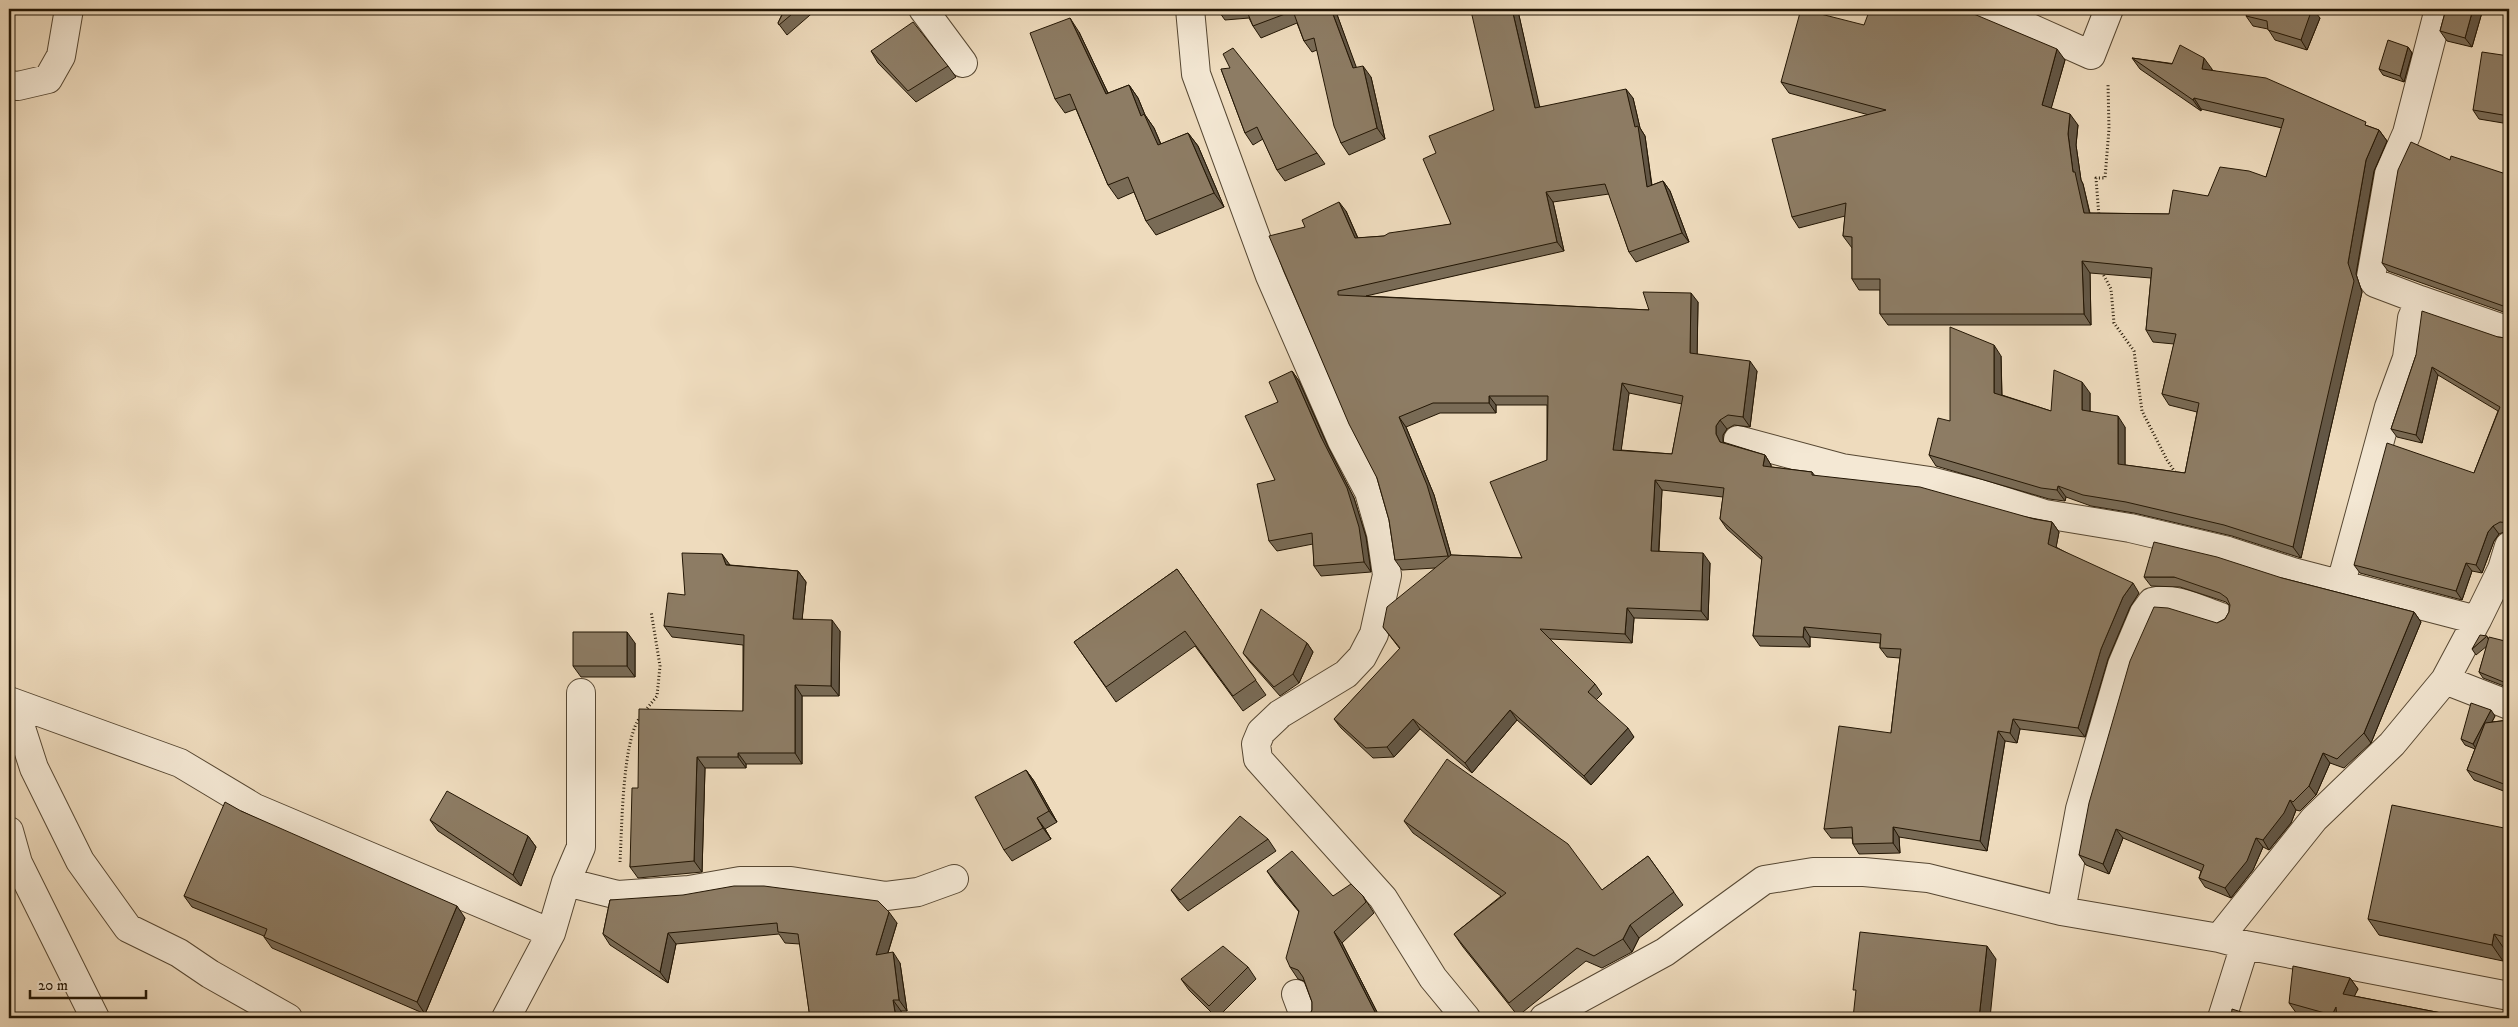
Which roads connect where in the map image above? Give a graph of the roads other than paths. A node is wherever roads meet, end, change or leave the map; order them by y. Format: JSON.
{"nodes":[{"id":1,"x":69,"y":9,"type":"edge"},
{"id":2,"x":923,"y":9,"type":"edge"},
{"id":3,"x":1190,"y":9,"type":"edge"},
{"id":4,"x":1980,"y":9,"type":"edge"},
{"id":5,"x":2109,"y":9,"type":"edge"},
{"id":6,"x":2439,"y":9,"type":"edge"},
{"id":7,"x":963,"y":63,"type":"dead end"},
{"id":8,"x":9,"y":84,"type":"edge"},
{"id":9,"x":2420,"y":300,"type":"junction"},
{"id":10,"x":2509,"y":331,"type":"edge"},
{"id":11,"x":1738,"y":440,"type":"dead end"},
{"id":12,"x":2509,"y":546,"type":"edge"},
{"id":13,"x":2341,"y":583,"type":"junction"},
{"id":14,"x":2221,"y":617,"type":"dead end"},
{"id":15,"x":2478,"y":620,"type":"junction"},
{"id":16,"x":2445,"y":680,"type":"junction"},
{"id":17,"x":581,"y":693,"type":"dead end"},
{"id":18,"x":11,"y":702,"type":"edge"},
{"id":19,"x":2509,"y":705,"type":"edge"},
{"id":20,"x":9,"y":831,"type":"edge"},
{"id":21,"x":14,"y":859,"type":"edge"},
{"id":22,"x":954,"y":879,"type":"dead end"},
{"id":23,"x":566,"y":882,"type":"junction"},
{"id":24,"x":2061,"y":911,"type":"junction"},
{"id":25,"x":551,"y":933,"type":"junction"},
{"id":26,"x":2219,"y":938,"type":"junction"},
{"id":27,"x":2245,"y":945,"type":"junction"},
{"id":28,"x":2509,"y":996,"type":"edge"},
{"id":29,"x":95,"y":1018,"type":"edge"},
{"id":30,"x":288,"y":1018,"type":"edge"},
{"id":31,"x":506,"y":1018,"type":"edge"},
{"id":32,"x":1466,"y":1018,"type":"edge"},
{"id":33,"x":1544,"y":1018,"type":"edge"},
{"id":34,"x":2222,"y":1018,"type":"edge"}],
"edges":[{"from":1,"to":8,"type":"street"},
{"from":2,"to":7,"type":"street"},
{"from":3,"to":32,"type":"street"},
{"from":4,"to":5,"type":"street"},
{"from":6,"to":9,"type":"street"},
{"from":9,"to":10,"type":"street"},
{"from":9,"to":13,"type":"street"},
{"from":11,"to":13,"type":"street"},
{"from":12,"to":15,"type":"street"},
{"from":13,"to":15,"type":"street"},
{"from":14,"to":24,"type":"street"},
{"from":15,"to":16,"type":"street"},
{"from":16,"to":19,"type":"street"},
{"from":16,"to":26,"type":"street"},
{"from":17,"to":23,"type":"street"},
{"from":18,"to":25,"type":"street"},
{"from":18,"to":30,"type":"street"},
{"from":20,"to":21,"type":"street"},
{"from":21,"to":29,"type":"street"},
{"from":22,"to":23,"type":"street"},
{"from":23,"to":25,"type":"street"},
{"from":24,"to":26,"type":"street"},
{"from":24,"to":33,"type":"street"},
{"from":25,"to":31,"type":"street"},
{"from":26,"to":27,"type":"street"},
{"from":27,"to":28,"type":"street"},
{"from":27,"to":34,"type":"street"}]}
